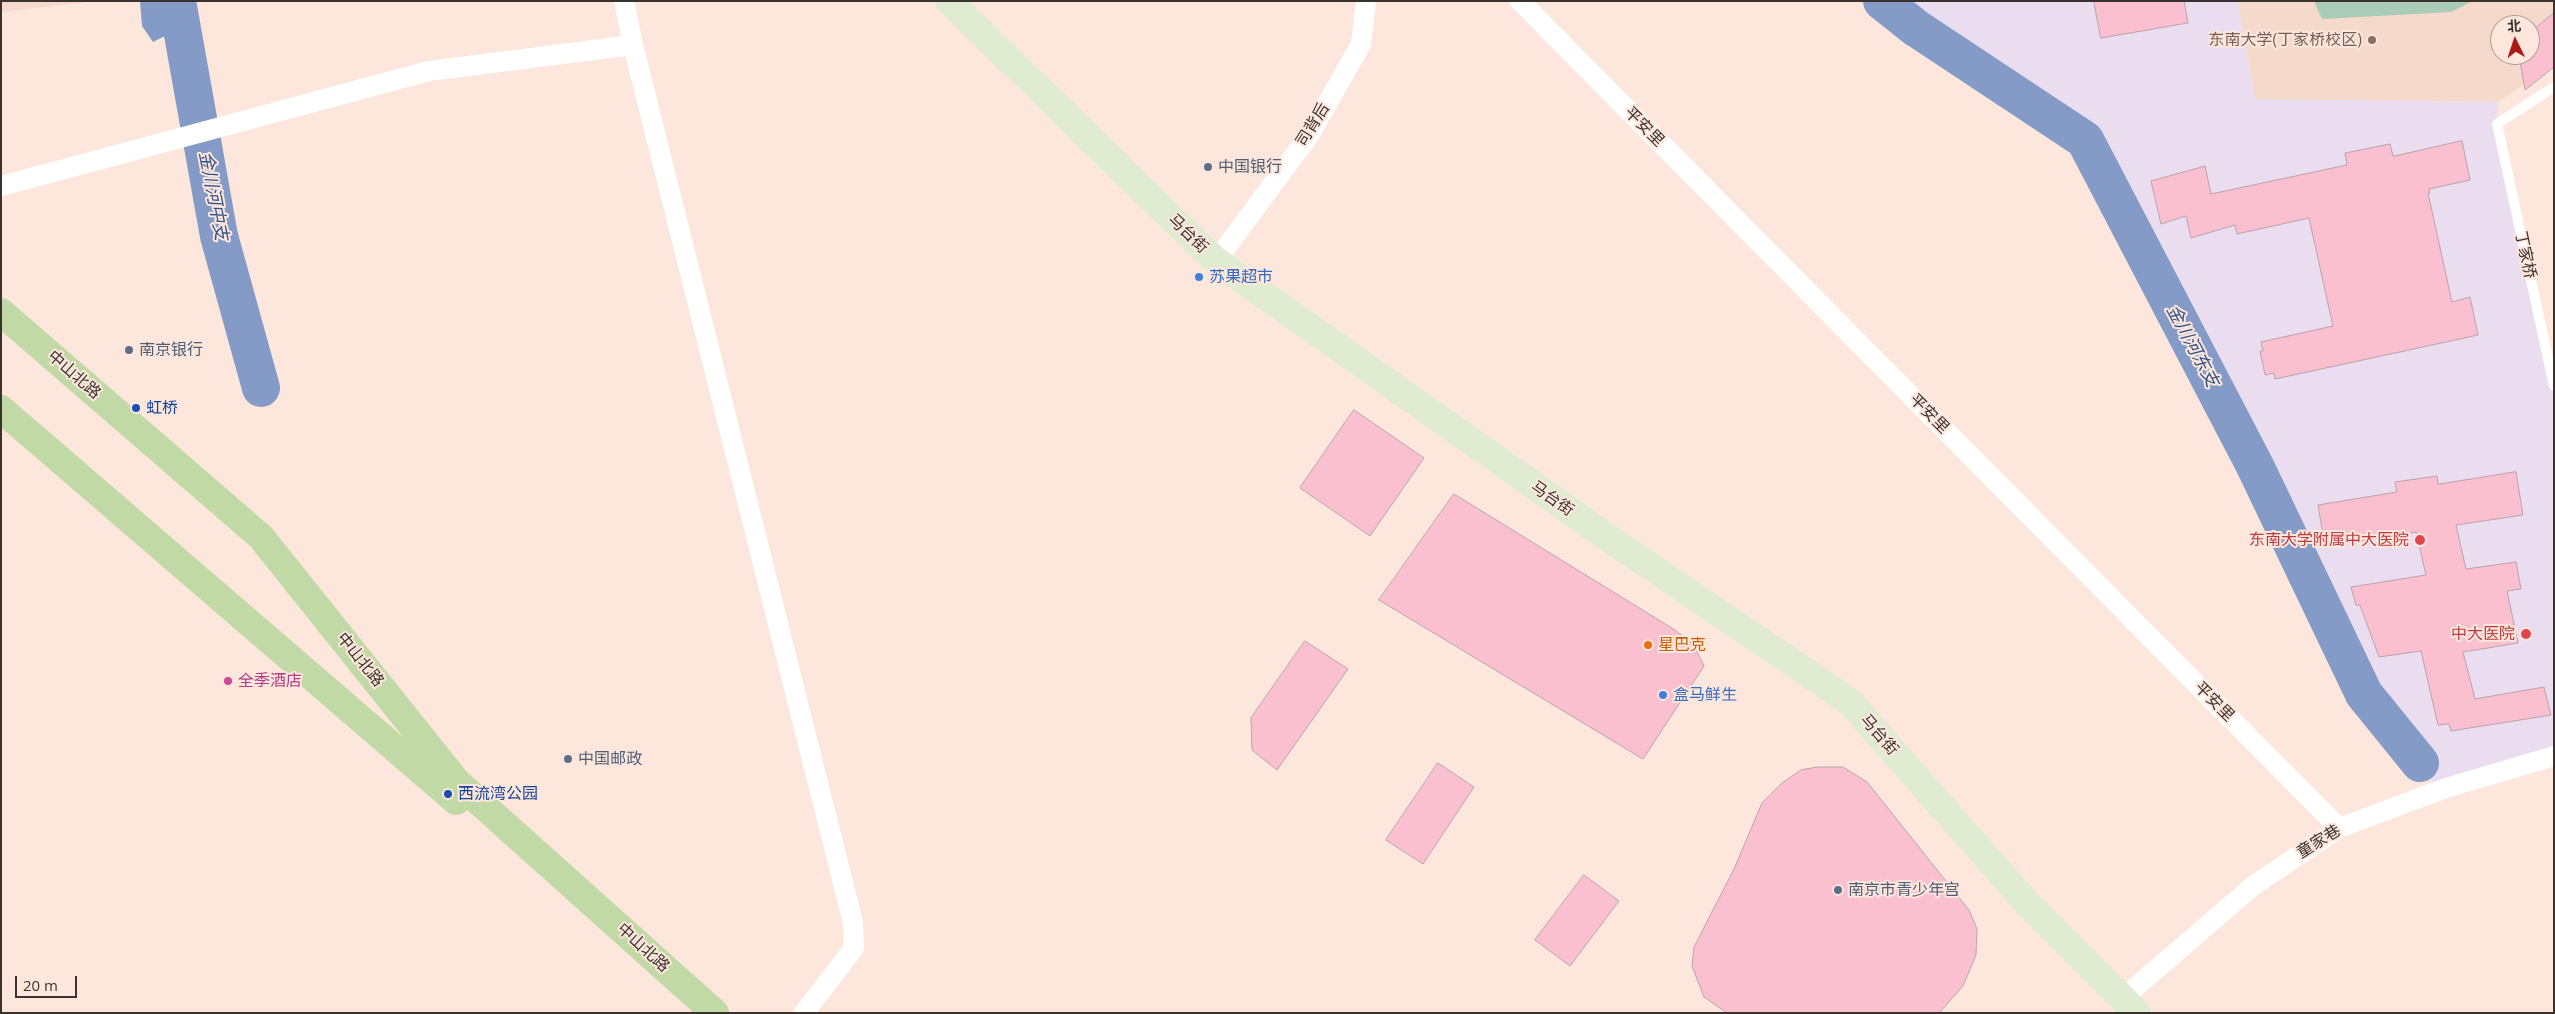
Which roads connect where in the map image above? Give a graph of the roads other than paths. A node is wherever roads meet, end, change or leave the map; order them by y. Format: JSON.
{"nodes":[{"id":1,"x":624,"y":1,"type":"edge"},
{"id":2,"x":949,"y":1,"type":"edge"},
{"id":3,"x":1366,"y":1,"type":"edge"},
{"id":4,"x":1520,"y":1,"type":"edge"},
{"id":5,"x":633,"y":45,"type":"junction"},
{"id":6,"x":2554,"y":87,"type":"edge"},
{"id":7,"x":1,"y":186,"type":"edge"},
{"id":8,"x":1216,"y":261,"type":"junction"},
{"id":9,"x":1,"y":312,"type":"edge"},
{"id":10,"x":2554,"y":386,"type":"edge"},
{"id":11,"x":1,"y":409,"type":"edge"},
{"id":12,"x":2554,"y":756,"type":"edge"},
{"id":13,"x":2339,"y":828,"type":"junction"},
{"id":14,"x":2130,"y":1006,"type":"edge"},
{"id":15,"x":691,"y":1013,"type":"edge"},
{"id":16,"x":715,"y":1013,"type":"edge"},
{"id":17,"x":804,"y":1013,"type":"edge"}],
"edges":[{"from":1,"to":5,"type":"street"},
{"from":2,"to":8,"type":"street","name":"马台街"},
{"from":3,"to":8,"type":"street","name":"司背后"},
{"from":4,"to":13,"type":"street","name":"平安里"},
{"from":5,"to":7,"type":"street"},
{"from":5,"to":17,"type":"street"},
{"from":6,"to":10,"type":"lane","name":"丁家桥"},
{"from":8,"to":14,"type":"street","name":"马台街"},
{"from":9,"to":16,"type":"main road","name":"中山北路"},
{"from":11,"to":15,"type":"main road","name":"中山北路"},
{"from":12,"to":13,"type":"street","name":"童家巷"},
{"from":13,"to":14,"type":"street","name":"童家巷"}]}
